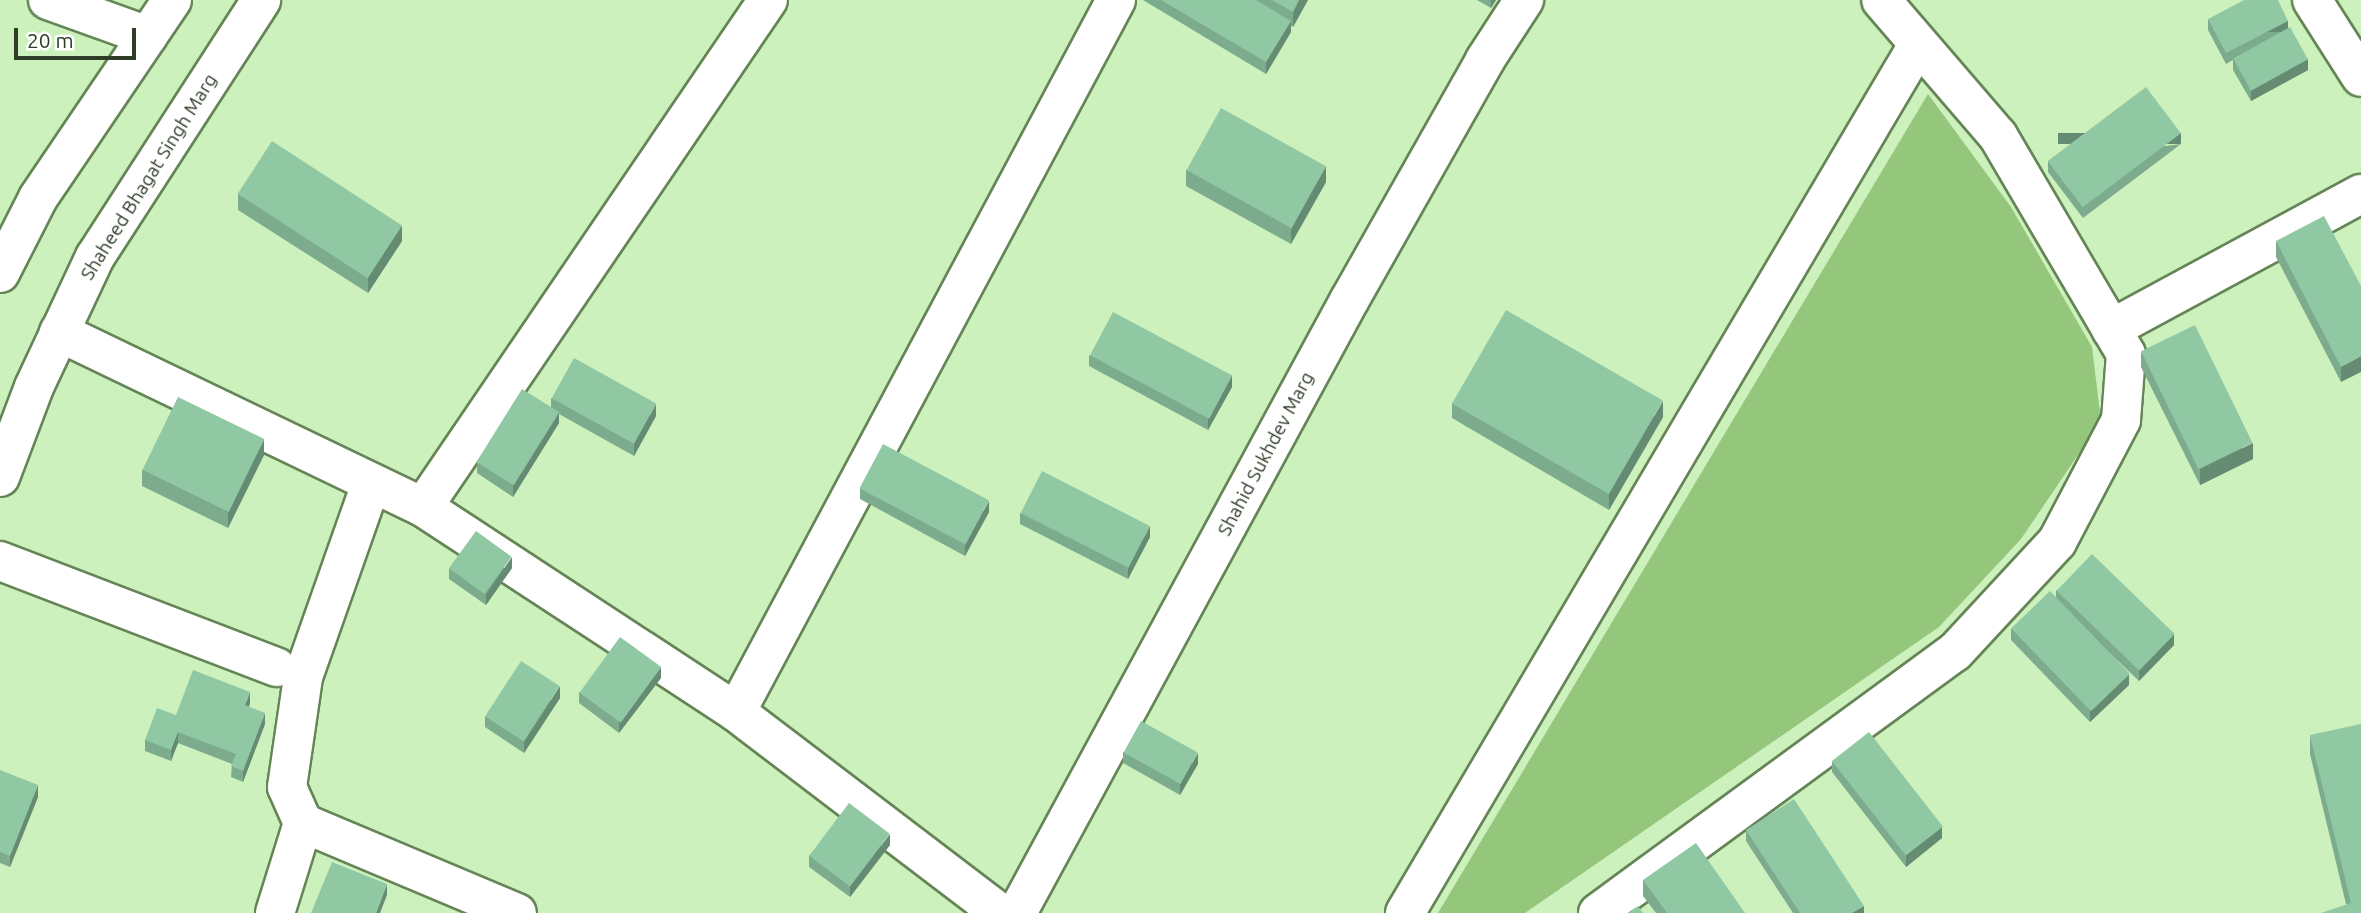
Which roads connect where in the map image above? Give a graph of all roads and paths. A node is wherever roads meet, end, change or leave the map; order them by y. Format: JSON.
{"nodes":[{"id":1,"x":48,"y":0,"type":"edge"},
{"id":2,"x":173,"y":0,"type":"edge"},
{"id":3,"x":261,"y":0,"type":"edge"},
{"id":4,"x":768,"y":0,"type":"edge"},
{"id":5,"x":1116,"y":0,"type":"edge"},
{"id":6,"x":1524,"y":0,"type":"edge"},
{"id":7,"x":1881,"y":0,"type":"edge"},
{"id":8,"x":2312,"y":0,"type":"edge"},
{"id":9,"x":148,"y":36,"type":"junction"},
{"id":10,"x":1918,"y":45,"type":"junction"},
{"id":11,"x":2361,"y":77,"type":"edge"},
{"id":12,"x":2361,"y":194,"type":"edge"},
{"id":13,"x":0,"y":273,"type":"edge"},
{"id":14,"x":2110,"y":329,"type":"junction"},
{"id":15,"x":59,"y":332,"type":"junction"},
{"id":16,"x":0,"y":477,"type":"edge"},
{"id":17,"x":371,"y":484,"type":"junction"},
{"id":18,"x":423,"y":507,"type":"junction"},
{"id":19,"x":0,"y":561,"type":"edge"},
{"id":20,"x":276,"y":667,"type":"dead end"},
{"id":21,"x":736,"y":712,"type":"junction"},
{"id":22,"x":303,"y":823,"type":"junction"},
{"id":23,"x":275,"y":913,"type":"edge"},
{"id":24,"x":517,"y":913,"type":"edge"},
{"id":25,"x":1000,"y":913,"type":"edge"},
{"id":26,"x":1017,"y":913,"type":"edge"},
{"id":27,"x":1405,"y":913,"type":"edge"},
{"id":28,"x":1598,"y":913,"type":"edge"}],
"edges":[{"from":1,"to":9,"type":"street"},
{"from":2,"to":9,"type":"street"},
{"from":3,"to":15,"type":"street","name":"Shaheed Bhagat Singh Marg"},
{"from":4,"to":18,"type":"street"},
{"from":5,"to":21,"type":"street"},
{"from":6,"to":26,"type":"street","name":"Shahid Sukhdev Marg"},
{"from":7,"to":10,"type":"street"},
{"from":8,"to":11,"type":"street"},
{"from":9,"to":13,"type":"street"},
{"from":10,"to":14,"type":"street"},
{"from":10,"to":27,"type":"street"},
{"from":12,"to":14,"type":"street"},
{"from":14,"to":28,"type":"street"},
{"from":15,"to":16,"type":"street","name":"Shaheed Bhagat Singh Marg"},
{"from":15,"to":17,"type":"street"},
{"from":17,"to":18,"type":"street"},
{"from":17,"to":22,"type":"street"},
{"from":18,"to":21,"type":"street"},
{"from":19,"to":20,"type":"street"},
{"from":21,"to":25,"type":"street"},
{"from":22,"to":23,"type":"street"},
{"from":22,"to":24,"type":"street"}]}
